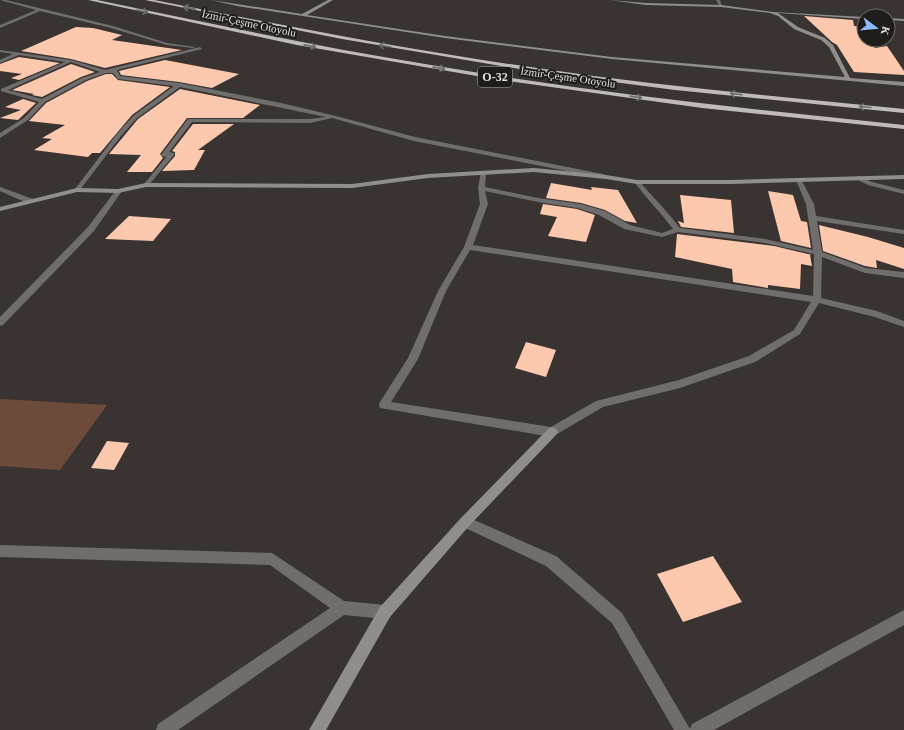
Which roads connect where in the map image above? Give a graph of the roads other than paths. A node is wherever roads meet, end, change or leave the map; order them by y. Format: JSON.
{"nodes":[{"id":1,"x":1,"y":0,"type":"edge"},
{"id":2,"x":90,"y":0,"type":"edge"},
{"id":3,"x":147,"y":0,"type":"edge"},
{"id":4,"x":213,"y":0,"type":"edge"},
{"id":5,"x":331,"y":0,"type":"edge"},
{"id":6,"x":611,"y":0,"type":"edge"},
{"id":7,"x":718,"y":0,"type":"edge"},
{"id":8,"x":721,"y":6,"type":"junction"},
{"id":9,"x":39,"y":10,"type":"junction"},
{"id":10,"x":771,"y":12,"type":"junction"},
{"id":11,"x":303,"y":15,"type":"junction"},
{"id":12,"x":856,"y":17,"type":"edge"},
{"id":13,"x":0,"y":27,"type":"edge"},
{"id":14,"x":0,"y":51,"type":"edge"},
{"id":15,"x":19,"y":53,"type":"junction"},
{"id":16,"x":71,"y":61,"type":"junction"},
{"id":17,"x":0,"y":62,"type":"edge"},
{"id":18,"x":104,"y":72,"type":"junction"},
{"id":19,"x":848,"y":79,"type":"junction"},
{"id":20,"x":904,"y":84,"type":"edge"},
{"id":21,"x":179,"y":85,"type":"junction"},
{"id":22,"x":8,"y":92,"type":"junction"},
{"id":23,"x":0,"y":96,"type":"edge"},
{"id":24,"x":42,"y":100,"type":"junction"},
{"id":25,"x":904,"y":111,"type":"edge"},
{"id":26,"x":334,"y":117,"type":"junction"},
{"id":27,"x":904,"y":127,"type":"edge"},
{"id":28,"x":0,"y":136,"type":"edge"},
{"id":29,"x":483,"y":173,"type":"junction"},
{"id":30,"x":606,"y":177,"type":"junction"},
{"id":31,"x":904,"y":177,"type":"edge"},
{"id":32,"x":858,"y":178,"type":"junction"},
{"id":33,"x":799,"y":180,"type":"junction"},
{"id":34,"x":637,"y":182,"type":"junction"},
{"id":35,"x":146,"y":185,"type":"junction"},
{"id":36,"x":480,"y":188,"type":"junction"},
{"id":37,"x":0,"y":189,"type":"edge"},
{"id":38,"x":77,"y":190,"type":"junction"},
{"id":39,"x":118,"y":191,"type":"junction"},
{"id":40,"x":904,"y":192,"type":"edge"},
{"id":41,"x":30,"y":201,"type":"junction"},
{"id":42,"x":0,"y":209,"type":"edge"},
{"id":43,"x":813,"y":218,"type":"junction"},
{"id":44,"x":678,"y":230,"type":"junction"},
{"id":45,"x":904,"y":232,"type":"edge"},
{"id":46,"x":468,"y":247,"type":"junction"},
{"id":47,"x":818,"y":253,"type":"junction"},
{"id":48,"x":904,"y":275,"type":"edge"},
{"id":49,"x":817,"y":300,"type":"junction"},
{"id":50,"x":0,"y":323,"type":"edge"},
{"id":51,"x":904,"y":324,"type":"edge"},
{"id":52,"x":552,"y":432,"type":"junction"},
{"id":53,"x":465,"y":522,"type":"junction"},
{"id":54,"x":0,"y":550,"type":"edge"},
{"id":55,"x":342,"y":608,"type":"junction"},
{"id":56,"x":385,"y":612,"type":"junction"},
{"id":57,"x":904,"y":617,"type":"edge"},
{"id":58,"x":164,"y":730,"type":"edge"},
{"id":59,"x":316,"y":730,"type":"edge"},
{"id":60,"x":684,"y":730,"type":"edge"},
{"id":61,"x":698,"y":730,"type":"edge"}],
"edges":[{"from":1,"to":9,"type":"street"},
{"from":2,"to":27,"type":"highway","name":"İzmir-Çeşme Otoyolu","number":"O-32","one_way":true},
{"from":25,"to":3,"type":"highway","name":"İzmir-Çeşme Otoyolu","number":"O-32","one_way":true},
{"from":4,"to":11,"type":"street"},
{"from":5,"to":11,"type":"street"},
{"from":6,"to":8,"type":"street"},
{"from":7,"to":8,"type":"street"},
{"from":8,"to":10,"type":"street"},
{"from":9,"to":13,"type":"street"},
{"from":9,"to":18,"type":"street"},
{"from":10,"to":12,"type":"street"},
{"from":10,"to":19,"type":"street"},
{"from":11,"to":19,"type":"street"},
{"from":14,"to":15,"type":"street"},
{"from":15,"to":16,"type":"street"},
{"from":15,"to":17,"type":"street"},
{"from":16,"to":18,"type":"street"},
{"from":16,"to":22,"type":"street"},
{"from":18,"to":21,"type":"street"},
{"from":18,"to":24,"type":"street"},
{"from":19,"to":20,"type":"street"},
{"from":21,"to":26,"type":"street"},
{"from":21,"to":38,"type":"street"},
{"from":22,"to":23,"type":"street"},
{"from":22,"to":24,"type":"street"},
{"from":24,"to":28,"type":"street"},
{"from":26,"to":30,"type":"street"},
{"from":26,"to":35,"type":"street"},
{"from":29,"to":30,"type":"street"},
{"from":29,"to":35,"type":"street"},
{"from":29,"to":36,"type":"street"},
{"from":30,"to":34,"type":"street"},
{"from":31,"to":32,"type":"street"},
{"from":32,"to":33,"type":"street"},
{"from":32,"to":40,"type":"street"},
{"from":33,"to":34,"type":"street"},
{"from":33,"to":43,"type":"street"},
{"from":34,"to":44,"type":"street"},
{"from":35,"to":39,"type":"street"},
{"from":36,"to":44,"type":"street"},
{"from":36,"to":46,"type":"street"},
{"from":37,"to":41,"type":"street"},
{"from":38,"to":39,"type":"street"},
{"from":38,"to":41,"type":"street"},
{"from":39,"to":50,"type":"street"},
{"from":41,"to":42,"type":"street"},
{"from":43,"to":45,"type":"street"},
{"from":43,"to":47,"type":"street"},
{"from":44,"to":47,"type":"street"},
{"from":46,"to":49,"type":"street"},
{"from":46,"to":52,"type":"street"},
{"from":47,"to":48,"type":"street"},
{"from":47,"to":49,"type":"street"},
{"from":49,"to":51,"type":"street"},
{"from":49,"to":52,"type":"street"},
{"from":52,"to":53,"type":"street"},
{"from":53,"to":56,"type":"street"},
{"from":53,"to":60,"type":"street"},
{"from":54,"to":55,"type":"street"},
{"from":55,"to":56,"type":"street"},
{"from":55,"to":58,"type":"street"},
{"from":56,"to":59,"type":"street"},
{"from":57,"to":61,"type":"street"}]}
